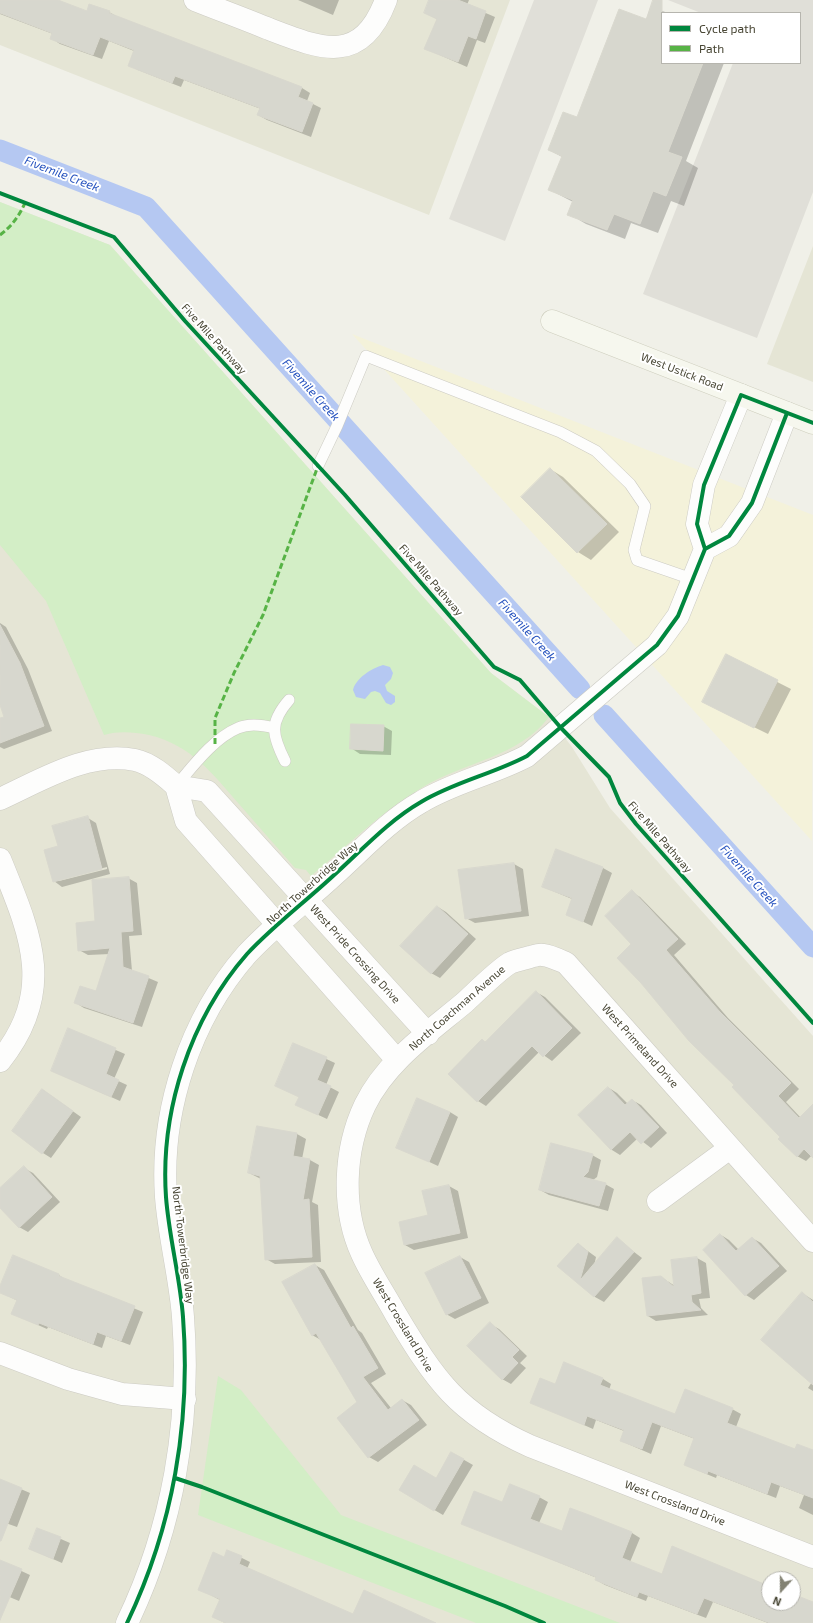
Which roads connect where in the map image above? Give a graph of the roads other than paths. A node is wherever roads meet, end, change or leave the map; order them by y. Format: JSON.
{"nodes":[{"id":1,"x":195,"y":0,"type":"edge"},
{"id":2,"x":386,"y":0,"type":"edge"},
{"id":3,"x":552,"y":321,"type":"dead end"},
{"id":4,"x":741,"y":395,"type":"junction"},
{"id":5,"x":787,"y":413,"type":"junction"},
{"id":6,"x":813,"y":423,"type":"edge"},
{"id":7,"x":318,"y":466,"type":"dead end"},
{"id":8,"x":705,"y":549,"type":"junction"},
{"id":9,"x":692,"y":579,"type":"junction"},
{"id":10,"x":289,"y":700,"type":"dead end"},
{"id":11,"x":274,"y":728,"type":"junction"},
{"id":12,"x":285,"y":761,"type":"dead end"},
{"id":13,"x":176,"y":786,"type":"junction"},
{"id":14,"x":0,"y":799,"type":"edge"},
{"id":15,"x":0,"y":860,"type":"edge"},
{"id":16,"x":306,"y":900,"type":"junction"},
{"id":17,"x":278,"y":925,"type":"junction"},
{"id":18,"x":542,"y":954,"type":"joint"},
{"id":19,"x":428,"y":1034,"type":"junction"},
{"id":20,"x":397,"y":1060,"type":"junction"},
{"id":21,"x":0,"y":1061,"type":"edge"},
{"id":22,"x":730,"y":1148,"type":"junction"},
{"id":23,"x":658,"y":1201,"type":"dead end"},
{"id":24,"x":813,"y":1241,"type":"edge"},
{"id":25,"x":0,"y":1353,"type":"edge"},
{"id":26,"x":185,"y":1399,"type":"junction"},
{"id":27,"x":813,"y":1557,"type":"edge"},
{"id":28,"x":130,"y":1622,"type":"edge"}],
"edges":[{"from":1,"to":2,"type":"street"},
{"from":3,"to":4,"type":"main road","name":"West Ustick Road"},
{"from":4,"to":5,"type":"main road","name":"West Ustick Road"},
{"from":4,"to":8,"type":"street"},
{"from":5,"to":6,"type":"main road","name":"West Ustick Road"},
{"from":5,"to":8,"type":"street"},
{"from":7,"to":9,"type":"lane"},
{"from":8,"to":9,"type":"street","name":"North Towerbridge Way"},
{"from":9,"to":16,"type":"street","name":"North Towerbridge Way"},
{"from":10,"to":11,"type":"lane"},
{"from":11,"to":12,"type":"lane"},
{"from":11,"to":13,"type":"lane"},
{"from":13,"to":14,"type":"street"},
{"from":13,"to":16,"type":"street","name":"West Pride Crossing Drive"},
{"from":13,"to":17,"type":"street"},
{"from":15,"to":21,"type":"street"},
{"from":16,"to":17,"type":"street","name":"North Towerbridge Way"},
{"from":16,"to":19,"type":"street","name":"West Pride Crossing Drive"},
{"from":17,"to":20,"type":"street"},
{"from":17,"to":26,"type":"street","name":"North Towerbridge Way"},
{"from":18,"to":19,"type":"street","name":"North Coachman Avenue"},
{"from":18,"to":22,"type":"street","name":"West Primeland Drive"},
{"from":19,"to":20,"type":"street","name":"North Coachman Avenue"},
{"from":20,"to":27,"type":"street","name":"West Crossland Drive"},
{"from":22,"to":23,"type":"street"},
{"from":22,"to":24,"type":"street","name":"West Primeland Drive"},
{"from":25,"to":26,"type":"street"},
{"from":26,"to":28,"type":"street","name":"North Towerbridge Way"}]}
